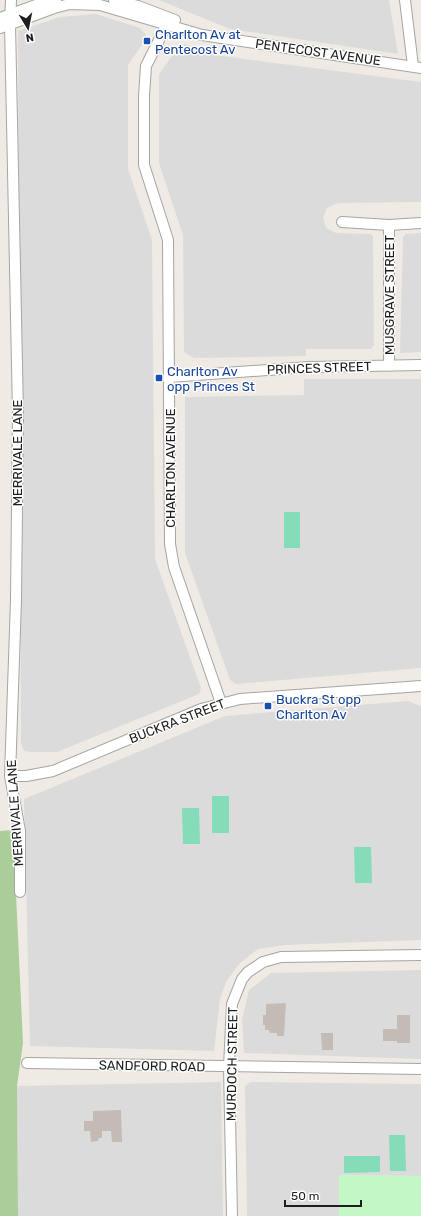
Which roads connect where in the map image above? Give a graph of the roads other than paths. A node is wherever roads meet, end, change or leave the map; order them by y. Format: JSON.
{"nodes":[{"id":1,"x":11,"y":0,"type":"edge"},
{"id":2,"x":25,"y":0,"type":"edge"},
{"id":3,"x":56,"y":0,"type":"edge"},
{"id":4,"x":114,"y":0,"type":"edge"},
{"id":5,"x":405,"y":0,"type":"edge"},
{"id":6,"x":101,"y":2,"type":"edge"},
{"id":7,"x":138,"y":3,"type":"edge"},
{"id":8,"x":36,"y":5,"type":"junction"},
{"id":9,"x":0,"y":18,"type":"edge"},
{"id":10,"x":10,"y":19,"type":"junction"},
{"id":11,"x":169,"y":21,"type":"junction"},
{"id":12,"x":0,"y":28,"type":"edge"},
{"id":13,"x":417,"y":67,"type":"edge"},
{"id":14,"x":342,"y":222,"type":"dead end"},
{"id":15,"x":421,"y":223,"type":"edge"},
{"id":16,"x":389,"y":224,"type":"junction"},
{"id":17,"x":421,"y":365,"type":"edge"},
{"id":18,"x":389,"y":366,"type":"junction"},
{"id":19,"x":169,"y":377,"type":"junction"},
{"id":20,"x":421,"y":686,"type":"edge"},
{"id":21,"x":221,"y":703,"type":"junction"},
{"id":22,"x":10,"y":776,"type":"junction"},
{"id":23,"x":20,"y":892,"type":"dead end"},
{"id":24,"x":421,"y":955,"type":"edge"},
{"id":25,"x":27,"y":1063,"type":"dead end"},
{"id":26,"x":229,"y":1067,"type":"junction"},
{"id":27,"x":421,"y":1069,"type":"edge"},
{"id":28,"x":232,"y":1216,"type":"edge"}],
"edges":[{"from":1,"to":10,"type":"street","name":"MERRIVALE LANE"},
{"from":2,"to":8,"type":"street"},
{"from":3,"to":8,"type":"street","name":"PENTECOST AVENUE"},
{"from":4,"to":7,"type":"street","name":"PENTECOST AVENUE"},
{"from":5,"to":13,"type":"street"},
{"from":6,"to":10,"type":"street","name":"PENTECOST AVENUE"},
{"from":6,"to":11,"type":"street","name":"PENTECOST AVENUE"},
{"from":7,"to":11,"type":"street","name":"PENTECOST AVENUE"},
{"from":8,"to":10,"type":"street","name":"PENTECOST AVENUE"},
{"from":9,"to":10,"type":"street","name":"PENTECOST AVENUE"},
{"from":10,"to":12,"type":"street","name":"PENTECOST AVENUE"},
{"from":10,"to":22,"type":"street","name":"MERRIVALE LANE"},
{"from":11,"to":13,"type":"street","name":"PENTECOST AVENUE"},
{"from":11,"to":19,"type":"street","name":"CHARLTON AVENUE"},
{"from":14,"to":16,"type":"street"},
{"from":15,"to":16,"type":"street"},
{"from":16,"to":18,"type":"street","name":"MUSGRAVE STREET"},
{"from":17,"to":18,"type":"street","name":"PRINCES STREET"},
{"from":18,"to":19,"type":"street","name":"PRINCES STREET"},
{"from":19,"to":21,"type":"street","name":"CHARLTON AVENUE"},
{"from":20,"to":21,"type":"street","name":"BUCKRA STREET"},
{"from":21,"to":22,"type":"street","name":"BUCKRA STREET"},
{"from":22,"to":23,"type":"street","name":"MERRIVALE LANE"},
{"from":24,"to":26,"type":"street","name":"MURDOCH STREET"},
{"from":25,"to":26,"type":"street","name":"SANDFORD ROAD"},
{"from":26,"to":27,"type":"street","name":"SANDFORD ROAD"},
{"from":26,"to":28,"type":"street","name":"MURDOCH STREET"}]}
